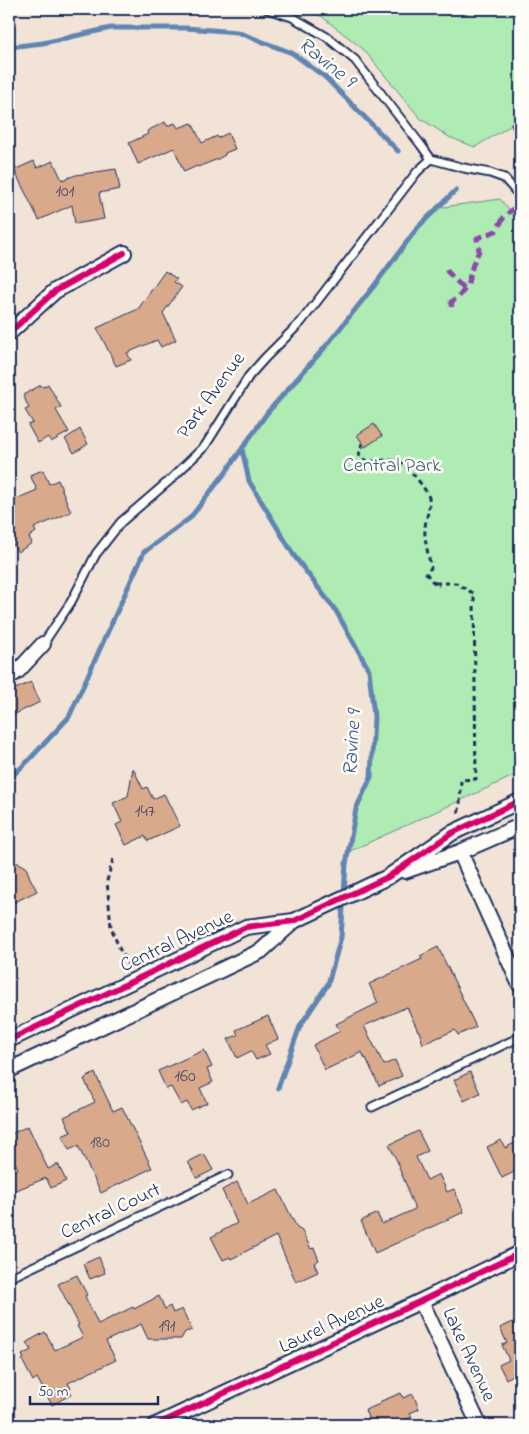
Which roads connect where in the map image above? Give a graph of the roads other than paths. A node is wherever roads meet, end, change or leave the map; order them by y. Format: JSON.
{"nodes":[{"id":1,"x":267,"y":9,"type":"edge"},
{"id":2,"x":431,"y":159,"type":"junction"},
{"id":3,"x":520,"y":196,"type":"edge"},
{"id":4,"x":124,"y":253,"type":"dead end"},
{"id":5,"x":9,"y":333,"type":"edge"},
{"id":6,"x":43,"y":644,"type":"joint"},
{"id":7,"x":9,"y":677,"type":"edge"},
{"id":8,"x":520,"y":801,"type":"edge"},
{"id":9,"x":520,"y":826,"type":"edge"},
{"id":10,"x":460,"y":852,"type":"junction"},
{"id":11,"x":382,"y":879,"type":"junction"},
{"id":12,"x":294,"y":921,"type":"junction"},
{"id":13,"x":520,"y":985,"type":"edge"},
{"id":14,"x":520,"y":1037,"type":"edge"},
{"id":15,"x":9,"y":1040,"type":"edge"},
{"id":16,"x":10,"y":1066,"type":"edge"},
{"id":17,"x":372,"y":1107,"type":"dead end"},
{"id":18,"x":228,"y":1175,"type":"dead end"},
{"id":19,"x":520,"y":1253,"type":"edge"},
{"id":20,"x":9,"y":1278,"type":"edge"},
{"id":21,"x":421,"y":1301,"type":"junction"},
{"id":22,"x":156,"y":1425,"type":"edge"},
{"id":23,"x":479,"y":1425,"type":"edge"}],
"edges":[{"from":1,"to":2,"type":"lane"},
{"from":2,"to":3,"type":"lane"},
{"from":2,"to":6,"type":"lane","name":"Park Avenue"},
{"from":4,"to":5,"type":"street"},
{"from":6,"to":7,"type":"street","name":"Park Avenue"},
{"from":8,"to":11,"type":"street","name":"Central Avenue"},
{"from":9,"to":10,"type":"street","name":"Central Avenue"},
{"from":10,"to":11,"type":"street","name":"Central Avenue"},
{"from":10,"to":13,"type":"street"},
{"from":11,"to":12,"type":"street","name":"Central Avenue"},
{"from":12,"to":15,"type":"street","name":"Central Avenue"},
{"from":12,"to":16,"type":"street","name":"Central Avenue"},
{"from":14,"to":17,"type":"lane"},
{"from":18,"to":20,"type":"lane","name":"Central Court"},
{"from":19,"to":21,"type":"street","name":"Laurel Avenue"},
{"from":21,"to":22,"type":"street","name":"Laurel Avenue"},
{"from":21,"to":23,"type":"street","name":"Lake Avenue"}]}
